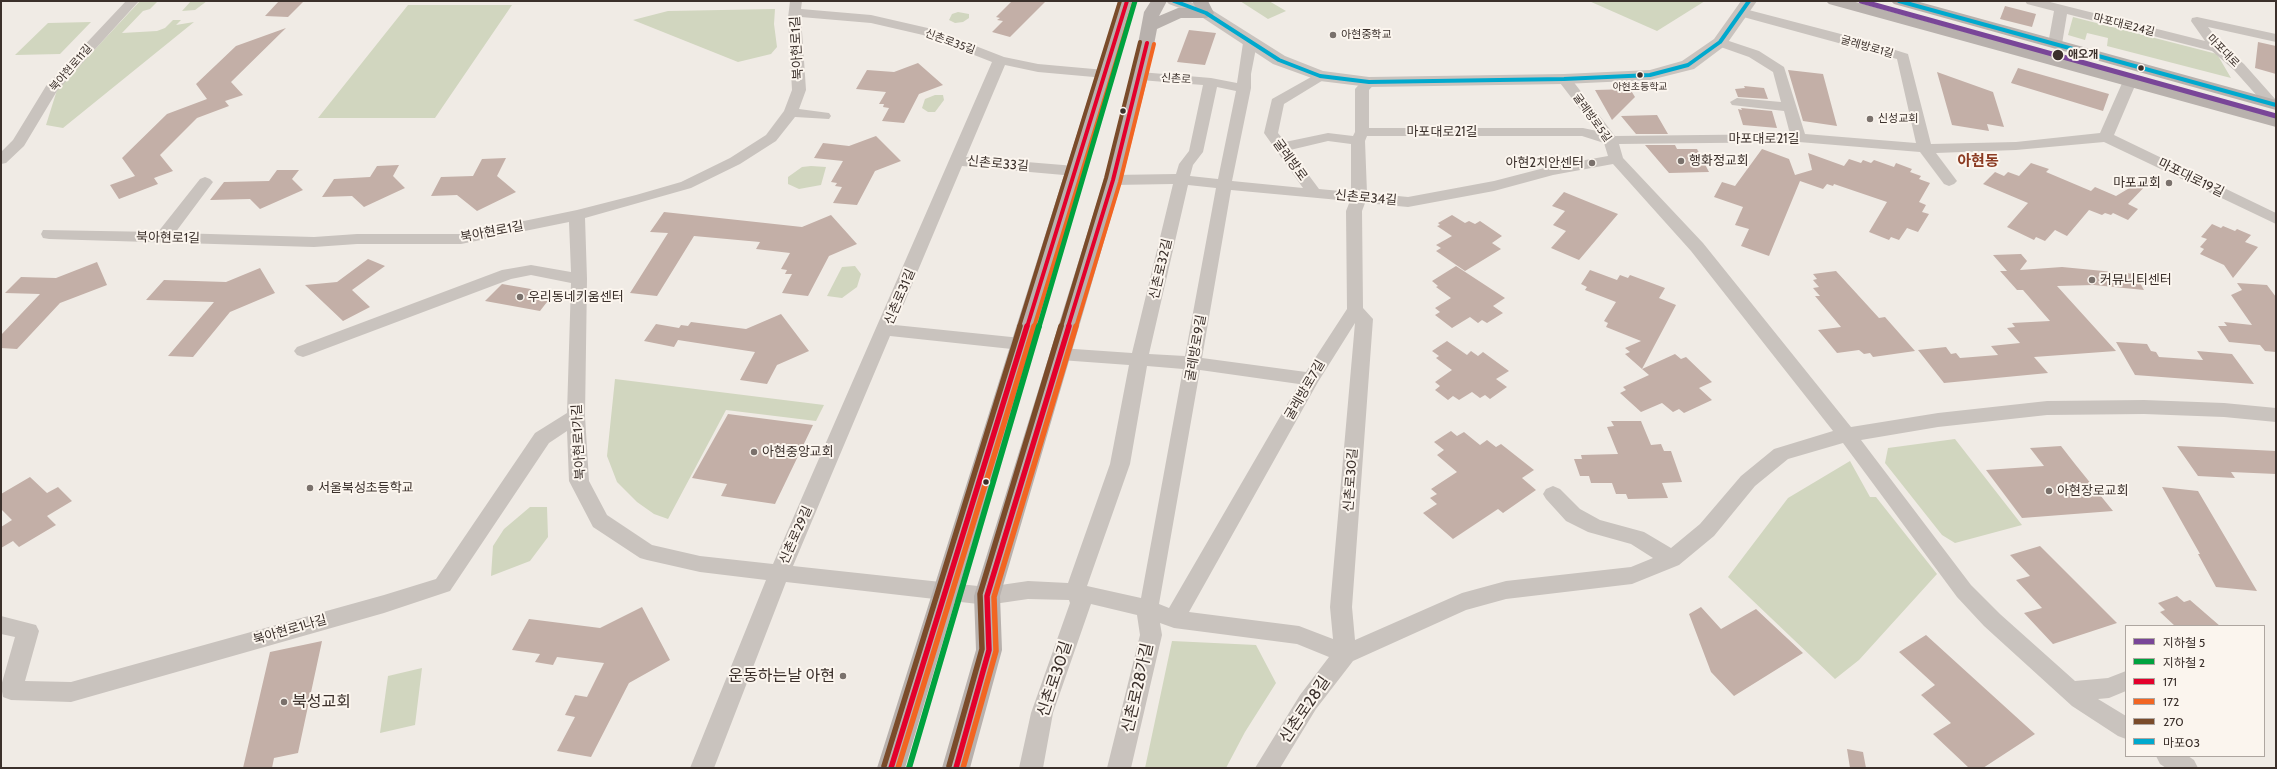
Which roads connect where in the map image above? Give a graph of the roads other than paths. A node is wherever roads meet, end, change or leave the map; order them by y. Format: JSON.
{"nodes":[{"id":1,"x":133,"y":1,"type":"edge"},
{"id":2,"x":1159,"y":1,"type":"edge"},
{"id":3,"x":1174,"y":1,"type":"edge"},
{"id":4,"x":1834,"y":1,"type":"edge"},
{"id":5,"x":1899,"y":1,"type":"edge"},
{"id":6,"x":2031,"y":1,"type":"edge"},
{"id":7,"x":1123,"y":4,"type":"edge"},
{"id":8,"x":795,"y":7,"type":"edge"},
{"id":9,"x":1203,"y":7,"type":"edge"},
{"id":10,"x":1745,"y":7,"type":"edge"},
{"id":11,"x":2061,"y":9,"type":"junction"},
{"id":12,"x":1150,"y":26,"type":"junction"},
{"id":13,"x":2276,"y":38,"type":"edge"},
{"id":14,"x":1720,"y":42,"type":"junction"},
{"id":15,"x":1250,"y":43,"type":"junction"},
{"id":16,"x":2055,"y":44,"type":"junction"},
{"id":17,"x":2217,"y":48,"type":"junction"},
{"id":18,"x":1000,"y":60,"type":"junction"},
{"id":19,"x":1105,"y":74,"type":"junction"},
{"id":20,"x":1140,"y":76,"type":"junction"},
{"id":21,"x":1320,"y":76,"type":"junction"},
{"id":22,"x":1564,"y":79,"type":"junction"},
{"id":23,"x":2130,"y":81,"type":"junction"},
{"id":24,"x":1211,"y":82,"type":"junction"},
{"id":25,"x":1369,"y":82,"type":"junction"},
{"id":26,"x":1244,"y":88,"type":"junction"},
{"id":27,"x":1737,"y":102,"type":"dead end"},
{"id":28,"x":2274,"y":105,"type":"edge"},
{"id":29,"x":1790,"y":107,"type":"junction"},
{"id":30,"x":791,"y":112,"type":"junction"},
{"id":31,"x":824,"y":116,"type":"dead end"},
{"id":32,"x":2276,"y":122,"type":"edge"},
{"id":33,"x":1360,"y":136,"type":"junction"},
{"id":34,"x":2106,"y":137,"type":"junction"},
{"id":35,"x":1799,"y":138,"type":"junction"},
{"id":36,"x":1611,"y":140,"type":"junction"},
{"id":37,"x":1282,"y":147,"type":"junction"},
{"id":38,"x":1924,"y":148,"type":"junction"},
{"id":39,"x":1616,"y":158,"type":"junction"},
{"id":40,"x":1,"y":160,"type":"edge"},
{"id":41,"x":958,"y":161,"type":"junction"},
{"id":42,"x":1075,"y":171,"type":"junction"},
{"id":43,"x":1182,"y":179,"type":"junction"},
{"id":44,"x":1113,"y":180,"type":"junction"},
{"id":45,"x":1949,"y":181,"type":"dead end"},
{"id":46,"x":205,"y":182,"type":"dead end"},
{"id":47,"x":1224,"y":185,"type":"junction"},
{"id":48,"x":1315,"y":194,"type":"junction"},
{"id":49,"x":1358,"y":198,"type":"junction"},
{"id":50,"x":577,"y":215,"type":"junction"},
{"id":51,"x":2276,"y":219,"type":"edge"},
{"id":52,"x":49,"y":234,"type":"dead end"},
{"id":53,"x":163,"y":237,"type":"junction"},
{"id":54,"x":579,"y":279,"type":"junction"},
{"id":55,"x":1354,"y":309,"type":"junction"},
{"id":56,"x":886,"y":330,"type":"junction"},
{"id":57,"x":1021,"y":344,"type":"junction"},
{"id":58,"x":303,"y":351,"type":"dead end"},
{"id":59,"x":1060,"y":354,"type":"junction"},
{"id":60,"x":1139,"y":359,"type":"junction"},
{"id":61,"x":1193,"y":363,"type":"junction"},
{"id":62,"x":1311,"y":379,"type":"junction"},
{"id":63,"x":2276,"y":415,"type":"edge"},
{"id":64,"x":576,"y":416,"type":"junction"},
{"id":65,"x":1847,"y":435,"type":"junction"},
{"id":66,"x":1553,"y":494,"type":"dead end"},
{"id":67,"x":1672,"y":559,"type":"junction"},
{"id":68,"x":780,"y":572,"type":"junction"},
{"id":69,"x":945,"y":592,"type":"junction"},
{"id":70,"x":1076,"y":592,"type":"junction"},
{"id":71,"x":987,"y":596,"type":"junction"},
{"id":72,"x":1147,"y":608,"type":"junction"},
{"id":73,"x":1174,"y":618,"type":"junction"},
{"id":74,"x":1,"y":625,"type":"edge"},
{"id":75,"x":1345,"y":654,"type":"junction"},
{"id":76,"x":2125,"y":681,"type":"edge"},
{"id":77,"x":2072,"y":691,"type":"junction"},
{"id":78,"x":2125,"y":728,"type":"edge"},
{"id":79,"x":2170,"y":757,"type":"edge"},
{"id":80,"x":702,"y":768,"type":"edge"},
{"id":81,"x":891,"y":768,"type":"edge"},
{"id":82,"x":956,"y":768,"type":"edge"},
{"id":83,"x":1031,"y":768,"type":"edge"},
{"id":84,"x":1119,"y":768,"type":"edge"},
{"id":85,"x":1267,"y":768,"type":"edge"},
{"id":86,"x":2186,"y":768,"type":"edge"}],
"edges":[{"from":1,"to":40,"type":"street","name":"북아현로11길"},
{"from":2,"to":12,"type":"main road"},
{"from":3,"to":9,"type":"street"},
{"from":4,"to":23,"type":"main road"},
{"from":5,"to":16,"type":"main road","name":"마포대로"},
{"from":6,"to":11,"type":"street","name":"마포대로24길"},
{"from":7,"to":19,"type":"main road"},
{"from":8,"to":18,"type":"street","name":"신촌로35길"},
{"from":8,"to":30,"type":"street","name":"북아현로1길"},
{"from":9,"to":12,"type":"main road"},
{"from":9,"to":15,"type":"street"},
{"from":10,"to":14,"type":"street"},
{"from":10,"to":38,"type":"street","name":"굴레방로1길"},
{"from":11,"to":16,"type":"street"},
{"from":11,"to":17,"type":"street","name":"마포대로24길"},
{"from":12,"to":20,"type":"main road"},
{"from":13,"to":17,"type":"street","name":"마포대로"},
{"from":14,"to":22,"type":"street"},
{"from":14,"to":29,"type":"street"},
{"from":15,"to":21,"type":"street"},
{"from":15,"to":26,"type":"street","name":"굴레방로9길"},
{"from":16,"to":28,"type":"main road","name":"마포대로"},
{"from":17,"to":28,"type":"street","name":"마포대로"},
{"from":18,"to":19,"type":"street","name":"신촌로35길"},
{"from":18,"to":41,"type":"street","name":"신촌로33길"},
{"from":19,"to":42,"type":"main road"},
{"from":20,"to":24,"type":"street","name":"신촌로"},
{"from":20,"to":44,"type":"main road"},
{"from":21,"to":25,"type":"street"},
{"from":21,"to":37,"type":"street","name":"굴레방로"},
{"from":22,"to":25,"type":"street"},
{"from":22,"to":36,"type":"street","name":"굴레방로5길"},
{"from":23,"to":32,"type":"main road"},
{"from":23,"to":34,"type":"street"},
{"from":24,"to":26,"type":"street"},
{"from":24,"to":43,"type":"street"},
{"from":25,"to":33,"type":"street"},
{"from":26,"to":47,"type":"street","name":"굴레방로9길"},
{"from":27,"to":29,"type":"street"},
{"from":29,"to":35,"type":"street"},
{"from":30,"to":31,"type":"street"},
{"from":30,"to":50,"type":"street","name":"북아현로1길"},
{"from":33,"to":36,"type":"street","name":"마포대로21길"},
{"from":33,"to":37,"type":"street"},
{"from":33,"to":49,"type":"street"},
{"from":34,"to":38,"type":"street","name":"마포대로21길"},
{"from":34,"to":51,"type":"street","name":"마포대로19길"},
{"from":35,"to":36,"type":"street","name":"마포대로21길"},
{"from":35,"to":38,"type":"street","name":"마포대로21길"},
{"from":36,"to":39,"type":"street","name":"굴레방로5길"},
{"from":37,"to":48,"type":"street","name":"굴레방로"},
{"from":38,"to":45,"type":"street"},
{"from":39,"to":49,"type":"street","name":"신촌로34길"},
{"from":39,"to":65,"type":"street"},
{"from":41,"to":42,"type":"street","name":"신촌로33길"},
{"from":41,"to":56,"type":"street","name":"신촌로31길"},
{"from":42,"to":57,"type":"main road"},
{"from":43,"to":44,"type":"street","name":"신촌로34길"},
{"from":43,"to":47,"type":"street","name":"신촌로34길"},
{"from":43,"to":60,"type":"street","name":"신촌로32길"},
{"from":44,"to":59,"type":"main road"},
{"from":46,"to":53,"type":"street"},
{"from":47,"to":48,"type":"street","name":"신촌로34길"},
{"from":47,"to":61,"type":"street","name":"굴레방로9길"},
{"from":48,"to":49,"type":"street","name":"신촌로34길"},
{"from":49,"to":55,"type":"street"},
{"from":50,"to":53,"type":"street","name":"북아현로1길"},
{"from":50,"to":54,"type":"street","name":"북아현로1가길"},
{"from":52,"to":53,"type":"street","name":"북아현로1길"},
{"from":54,"to":58,"type":"street"},
{"from":54,"to":64,"type":"street","name":"북아현로1가길"},
{"from":55,"to":62,"type":"street","name":"굴레방로7길"},
{"from":55,"to":75,"type":"street","name":"신촌로30길"},
{"from":56,"to":57,"type":"street","name":"신촌로31길"},
{"from":56,"to":68,"type":"street","name":"신촌로29길"},
{"from":57,"to":69,"type":"main road"},
{"from":59,"to":60,"type":"street"},
{"from":59,"to":71,"type":"main road"},
{"from":60,"to":61,"type":"street"},
{"from":60,"to":70,"type":"street","name":"신촌로30길"},
{"from":61,"to":62,"type":"street"},
{"from":61,"to":72,"type":"street","name":"굴레방로9길"},
{"from":62,"to":73,"type":"street","name":"굴레방로7길"},
{"from":63,"to":65,"type":"street"},
{"from":64,"to":68,"type":"street","name":"북아현로1가길"},
{"from":64,"to":74,"type":"street","name":"북아현로1나길"},
{"from":65,"to":67,"type":"street"},
{"from":65,"to":77,"type":"street"},
{"from":66,"to":67,"type":"street"},
{"from":67,"to":75,"type":"street"},
{"from":68,"to":69,"type":"street","name":"신촌로29길"},
{"from":68,"to":80,"type":"street"},
{"from":69,"to":71,"type":"street","name":"신촌로29길"},
{"from":69,"to":81,"type":"main road"},
{"from":70,"to":71,"type":"street"},
{"from":70,"to":72,"type":"street"},
{"from":70,"to":83,"type":"street","name":"신촌로30길"},
{"from":71,"to":82,"type":"main road"},
{"from":72,"to":73,"type":"street"},
{"from":72,"to":84,"type":"street","name":"신촌로28가길"},
{"from":73,"to":75,"type":"street"},
{"from":75,"to":85,"type":"street","name":"신촌로28길"},
{"from":76,"to":77,"type":"street"},
{"from":77,"to":78,"type":"street"},
{"from":79,"to":86,"type":"street"}]}
